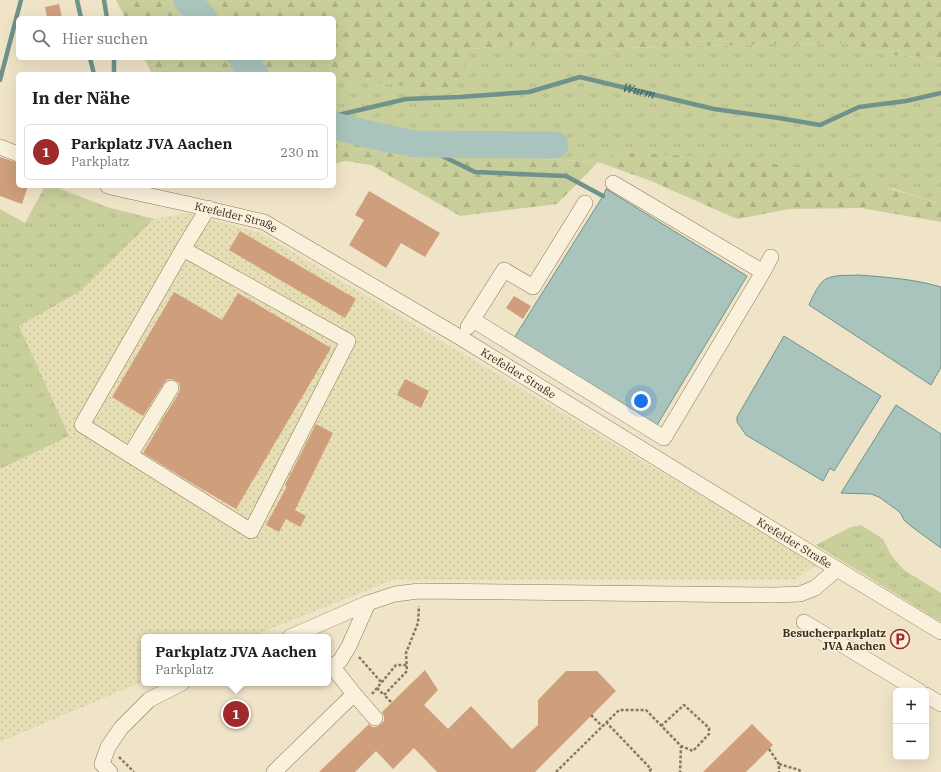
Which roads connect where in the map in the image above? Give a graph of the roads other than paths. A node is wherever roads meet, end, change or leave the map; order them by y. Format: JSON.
{"nodes":[{"id":1,"x":0,"y":146,"type":"edge"},
{"id":2,"x":16,"y":153,"type":"edge"},
{"id":3,"x":613,"y":183,"type":"dead end"},
{"id":4,"x":115,"y":188,"type":"edge"},
{"id":5,"x":585,"y":203,"type":"dead end"},
{"id":6,"x":208,"y":208,"type":"junction"},
{"id":7,"x":184,"y":249,"type":"junction"},
{"id":8,"x":771,"y":257,"type":"dead end"},
{"id":9,"x":763,"y":272,"type":"junction"},
{"id":10,"x":473,"y":320,"type":"junction"},
{"id":11,"x":461,"y":338,"type":"junction"},
{"id":12,"x":171,"y":388,"type":"dead end"},
{"id":13,"x":130,"y":455,"type":"junction"},
{"id":14,"x":837,"y":569,"type":"junction"},
{"id":15,"x":368,"y":603,"type":"junction"},
{"id":16,"x":804,"y":622,"type":"dead end"},
{"id":17,"x":941,"y":632,"type":"edge"},
{"id":18,"x":305,"y":634,"type":"edge"},
{"id":19,"x":331,"y":665,"type":"edge"},
{"id":20,"x":331,"y":666,"type":"edge"},
{"id":21,"x":176,"y":686,"type":"edge"},
{"id":22,"x":915,"y":688,"type":"edge"},
{"id":23,"x":354,"y":694,"type":"junction"},
{"id":24,"x":929,"y":697,"type":"edge"},
{"id":25,"x":941,"y":704,"type":"edge"},
{"id":26,"x":375,"y":718,"type":"dead end"},
{"id":27,"x":104,"y":769,"type":"edge"},
{"id":28,"x":274,"y":772,"type":"edge"}],
"edges":[{"from":1,"to":2,"type":"street"},
{"from":3,"to":9,"type":"street"},
{"from":4,"to":6,"type":"street","name":"Krefelder Straße"},
{"from":5,"to":10,"type":"street"},
{"from":6,"to":7,"type":"street"},
{"from":6,"to":11,"type":"street","name":"Krefelder Straße"},
{"from":7,"to":13,"type":"street"},
{"from":7,"to":13,"type":"street"},
{"from":8,"to":9,"type":"street"},
{"from":9,"to":10,"type":"street"},
{"from":10,"to":11,"type":"street"},
{"from":11,"to":14,"type":"street","name":"Krefelder Straße"},
{"from":12,"to":13,"type":"street"},
{"from":14,"to":15,"type":"street","name":"Krefelder Straße"},
{"from":14,"to":17,"type":"street","name":"Krefelder Straße"},
{"from":15,"to":18,"type":"street","name":"Krefelder Straße"},
{"from":15,"to":19,"type":"street"},
{"from":16,"to":22,"type":"street"},
{"from":20,"to":23,"type":"street"},
{"from":21,"to":27,"type":"street"},
{"from":23,"to":26,"type":"street"},
{"from":23,"to":28,"type":"street"},
{"from":24,"to":25,"type":"street"}]}
